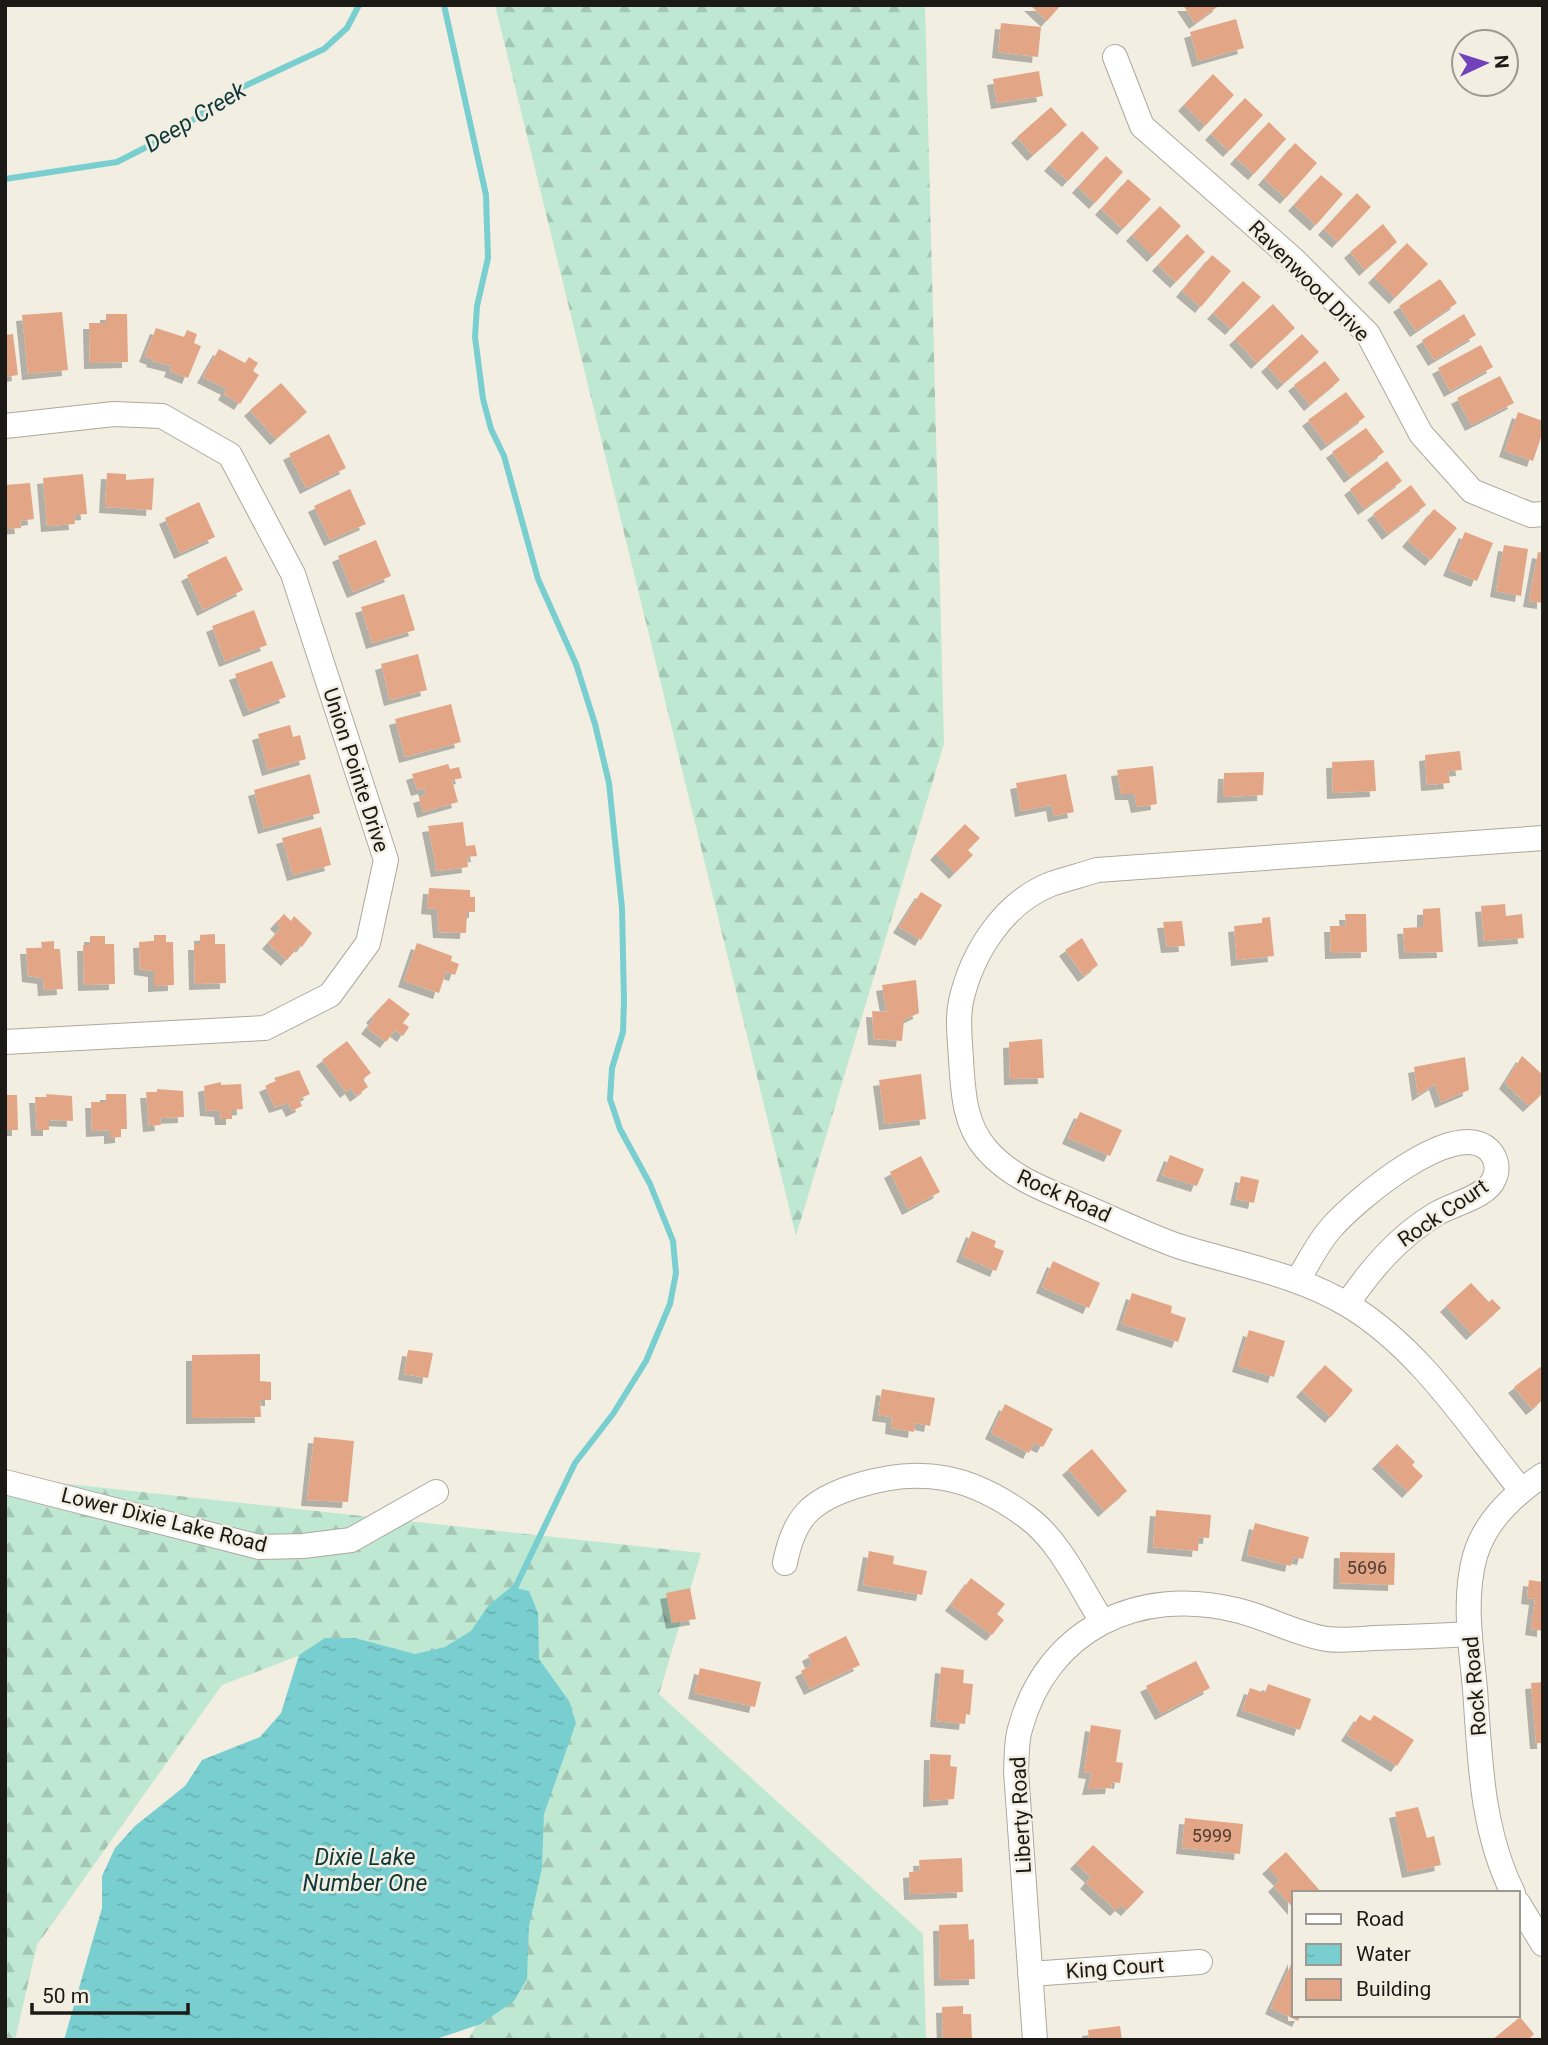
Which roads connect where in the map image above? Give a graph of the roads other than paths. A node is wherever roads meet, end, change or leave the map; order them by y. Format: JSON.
{"nodes":[{"id":1,"x":1115,"y":57,"type":"dead end"},
{"id":2,"x":5,"y":426,"type":"edge"},
{"id":3,"x":1543,"y":514,"type":"edge"},
{"id":4,"x":1543,"y":838,"type":"edge"},
{"id":5,"x":5,"y":1042,"type":"edge"},
{"id":6,"x":1297,"y":1281,"type":"junction"},
{"id":7,"x":1347,"y":1304,"type":"junction"},
{"id":8,"x":1543,"y":1475,"type":"edge"},
{"id":9,"x":5,"y":1482,"type":"edge"},
{"id":10,"x":1521,"y":1490,"type":"junction"},
{"id":11,"x":436,"y":1492,"type":"dead end"},
{"id":12,"x":785,"y":1563,"type":"dead end"},
{"id":13,"x":1102,"y":1621,"type":"junction"},
{"id":14,"x":1470,"y":1634,"type":"junction"},
{"id":15,"x":1512,"y":1891,"type":"edge"},
{"id":16,"x":1520,"y":1906,"type":"edge"},
{"id":17,"x":1543,"y":1944,"type":"edge"},
{"id":18,"x":1200,"y":1962,"type":"dead end"},
{"id":19,"x":1030,"y":1975,"type":"junction"},
{"id":20,"x":1035,"y":2040,"type":"edge"}],
"edges":[{"from":1,"to":3,"type":"street","name":"Ravenwood Drive"},
{"from":2,"to":5,"type":"street","name":"Union Pointe Drive"},
{"from":4,"to":6,"type":"street","name":"Rock Road"},
{"from":6,"to":7,"type":"street","name":"Rock Road"},
{"from":6,"to":7,"type":"street","name":"Rock Court"},
{"from":7,"to":10,"type":"street","name":"Rock Road"},
{"from":8,"to":10,"type":"street","name":"Rock Road"},
{"from":9,"to":11,"type":"street","name":"Lower Dixie Lake Road"},
{"from":10,"to":14,"type":"street","name":"Rock Road"},
{"from":12,"to":13,"type":"street"},
{"from":13,"to":14,"type":"street","name":"Liberty Road"},
{"from":13,"to":19,"type":"street","name":"Liberty Road"},
{"from":14,"to":15,"type":"street","name":"Rock Road"},
{"from":16,"to":17,"type":"street"},
{"from":18,"to":19,"type":"street","name":"King Court"},
{"from":19,"to":20,"type":"street","name":"Liberty Road"}]}
